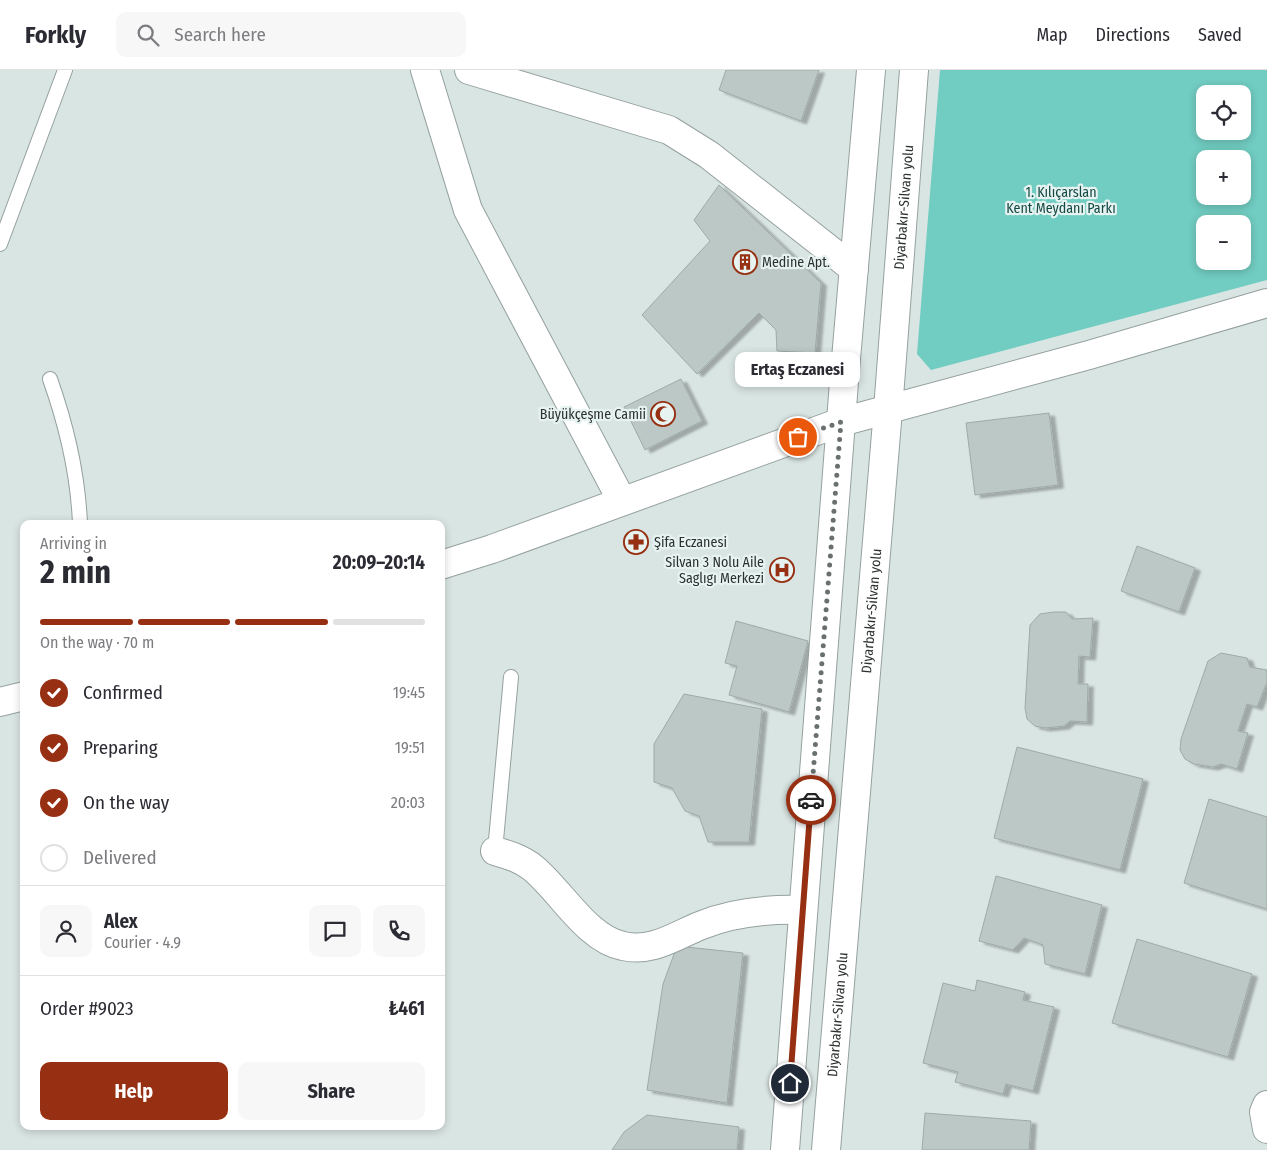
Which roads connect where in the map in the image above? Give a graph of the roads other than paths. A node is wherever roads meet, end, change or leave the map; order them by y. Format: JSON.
{"nodes":[{"id":1,"x":65,"y":70,"type":"edge"},
{"id":2,"x":425,"y":70,"type":"edge"},
{"id":3,"x":469,"y":70,"type":"edge"},
{"id":4,"x":871,"y":70,"type":"edge"},
{"id":5,"x":914,"y":70,"type":"edge"},
{"id":6,"x":0,"y":244,"type":"edge"},
{"id":7,"x":854,"y":269,"type":"junction"},
{"id":8,"x":1267,"y":303,"type":"edge"},
{"id":9,"x":50,"y":379,"type":"dead end"},
{"id":10,"x":888,"y":410,"type":"junction"},
{"id":11,"x":841,"y":422,"type":"junction"},
{"id":12,"x":622,"y":501,"type":"junction"},
{"id":13,"x":80,"y":520,"type":"edge"},
{"id":14,"x":445,"y":564,"type":"edge"},
{"id":15,"x":511,"y":677,"type":"dead end"},
{"id":16,"x":20,"y":697,"type":"edge"},
{"id":17,"x":0,"y":702,"type":"edge"},
{"id":18,"x":495,"y":851,"type":"joint"},
{"id":19,"x":803,"y":910,"type":"junction"},
{"id":20,"x":1267,"y":1105,"type":"edge"},
{"id":21,"x":1267,"y":1129,"type":"edge"},
{"id":22,"x":785,"y":1145,"type":"edge"},
{"id":23,"x":826,"y":1148,"type":"edge"}],
"edges":[{"from":1,"to":6,"type":"lane"},
{"from":2,"to":12,"type":"main road"},
{"from":3,"to":7,"type":"main road"},
{"from":4,"to":7,"type":"main road"},
{"from":5,"to":10,"type":"main road","name":"Diyarbakır-Silvan yolu"},
{"from":7,"to":11,"type":"main road"},
{"from":8,"to":10,"type":"main road"},
{"from":9,"to":13,"type":"lane"},
{"from":10,"to":11,"type":"main road"},
{"from":10,"to":23,"type":"main road","name":"Diyarbakır-Silvan yolu"},
{"from":11,"to":12,"type":"main road"},
{"from":11,"to":19,"type":"main road"},
{"from":12,"to":14,"type":"main road"},
{"from":15,"to":18,"type":"lane"},
{"from":16,"to":17,"type":"main road"},
{"from":18,"to":19,"type":"main road"},
{"from":19,"to":22,"type":"main road"},
{"from":20,"to":21,"type":"main road"}]}
